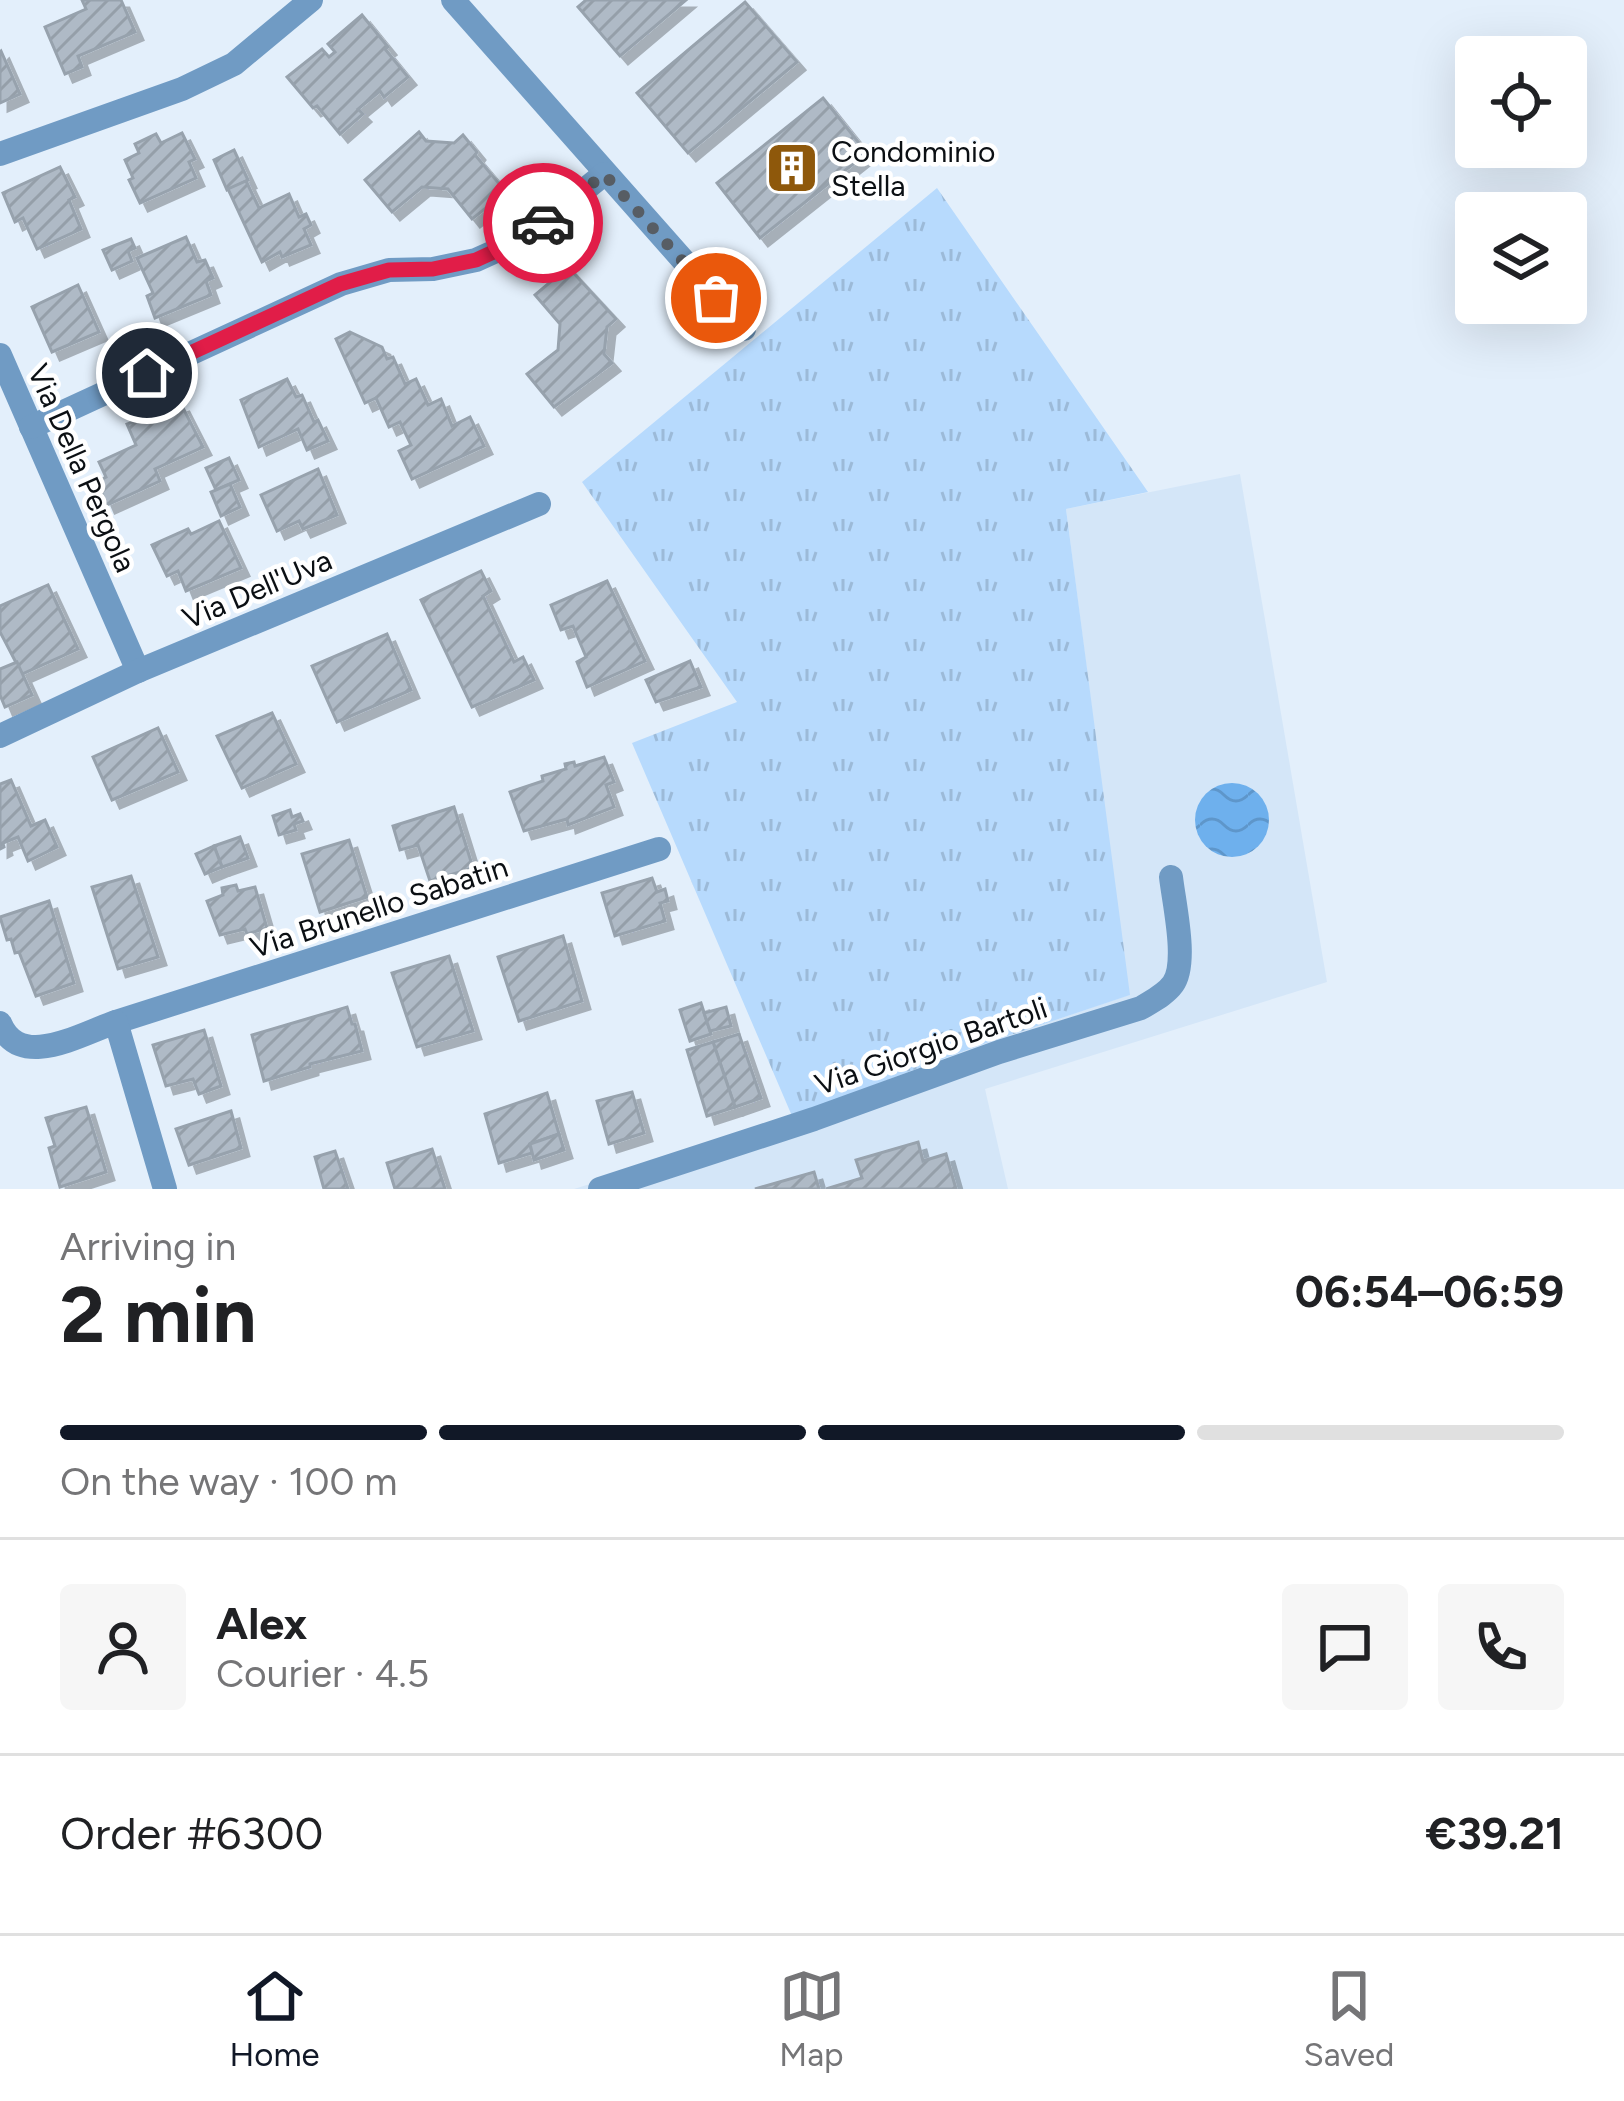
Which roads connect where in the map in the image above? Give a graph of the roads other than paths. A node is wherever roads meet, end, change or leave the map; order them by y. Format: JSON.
{"nodes":[{"id":1,"x":311,"y":0,"type":"edge"},
{"id":2,"x":453,"y":0,"type":"edge"},
{"id":3,"x":0,"y":154,"type":"edge"},
{"id":4,"x":604,"y":174,"type":"junction"},
{"id":5,"x":744,"y":329,"type":"dead end"},
{"id":6,"x":0,"y":356,"type":"edge"},
{"id":7,"x":31,"y":427,"type":"junction"},
{"id":8,"x":539,"y":504,"type":"dead end"},
{"id":9,"x":138,"y":671,"type":"junction"},
{"id":10,"x":0,"y":736,"type":"edge"},
{"id":11,"x":659,"y":849,"type":"dead end"},
{"id":12,"x":1171,"y":877,"type":"dead end"},
{"id":13,"x":116,"y":1022,"type":"junction"},
{"id":14,"x":0,"y":1023,"type":"edge"},
{"id":15,"x":165,"y":1189,"type":"edge"},
{"id":16,"x":600,"y":1189,"type":"edge"}],
"edges":[{"from":1,"to":3,"type":"street"},
{"from":2,"to":4,"type":"street"},
{"from":4,"to":5,"type":"street"},
{"from":4,"to":7,"type":"street"},
{"from":6,"to":7,"type":"street","name":"Via Della Pergola"},
{"from":7,"to":9,"type":"street","name":"Via Della Pergola"},
{"from":8,"to":9,"type":"street","name":"Via Dell'Uva"},
{"from":9,"to":10,"type":"street","name":"Via Dell'Uva"},
{"from":11,"to":13,"type":"street","name":"Via Brunello Sabatin"},
{"from":12,"to":16,"type":"street","name":"Via Giorgio Bartoli"},
{"from":13,"to":14,"type":"street","name":"Via Brunello Sabatin"},
{"from":13,"to":15,"type":"street"}]}
